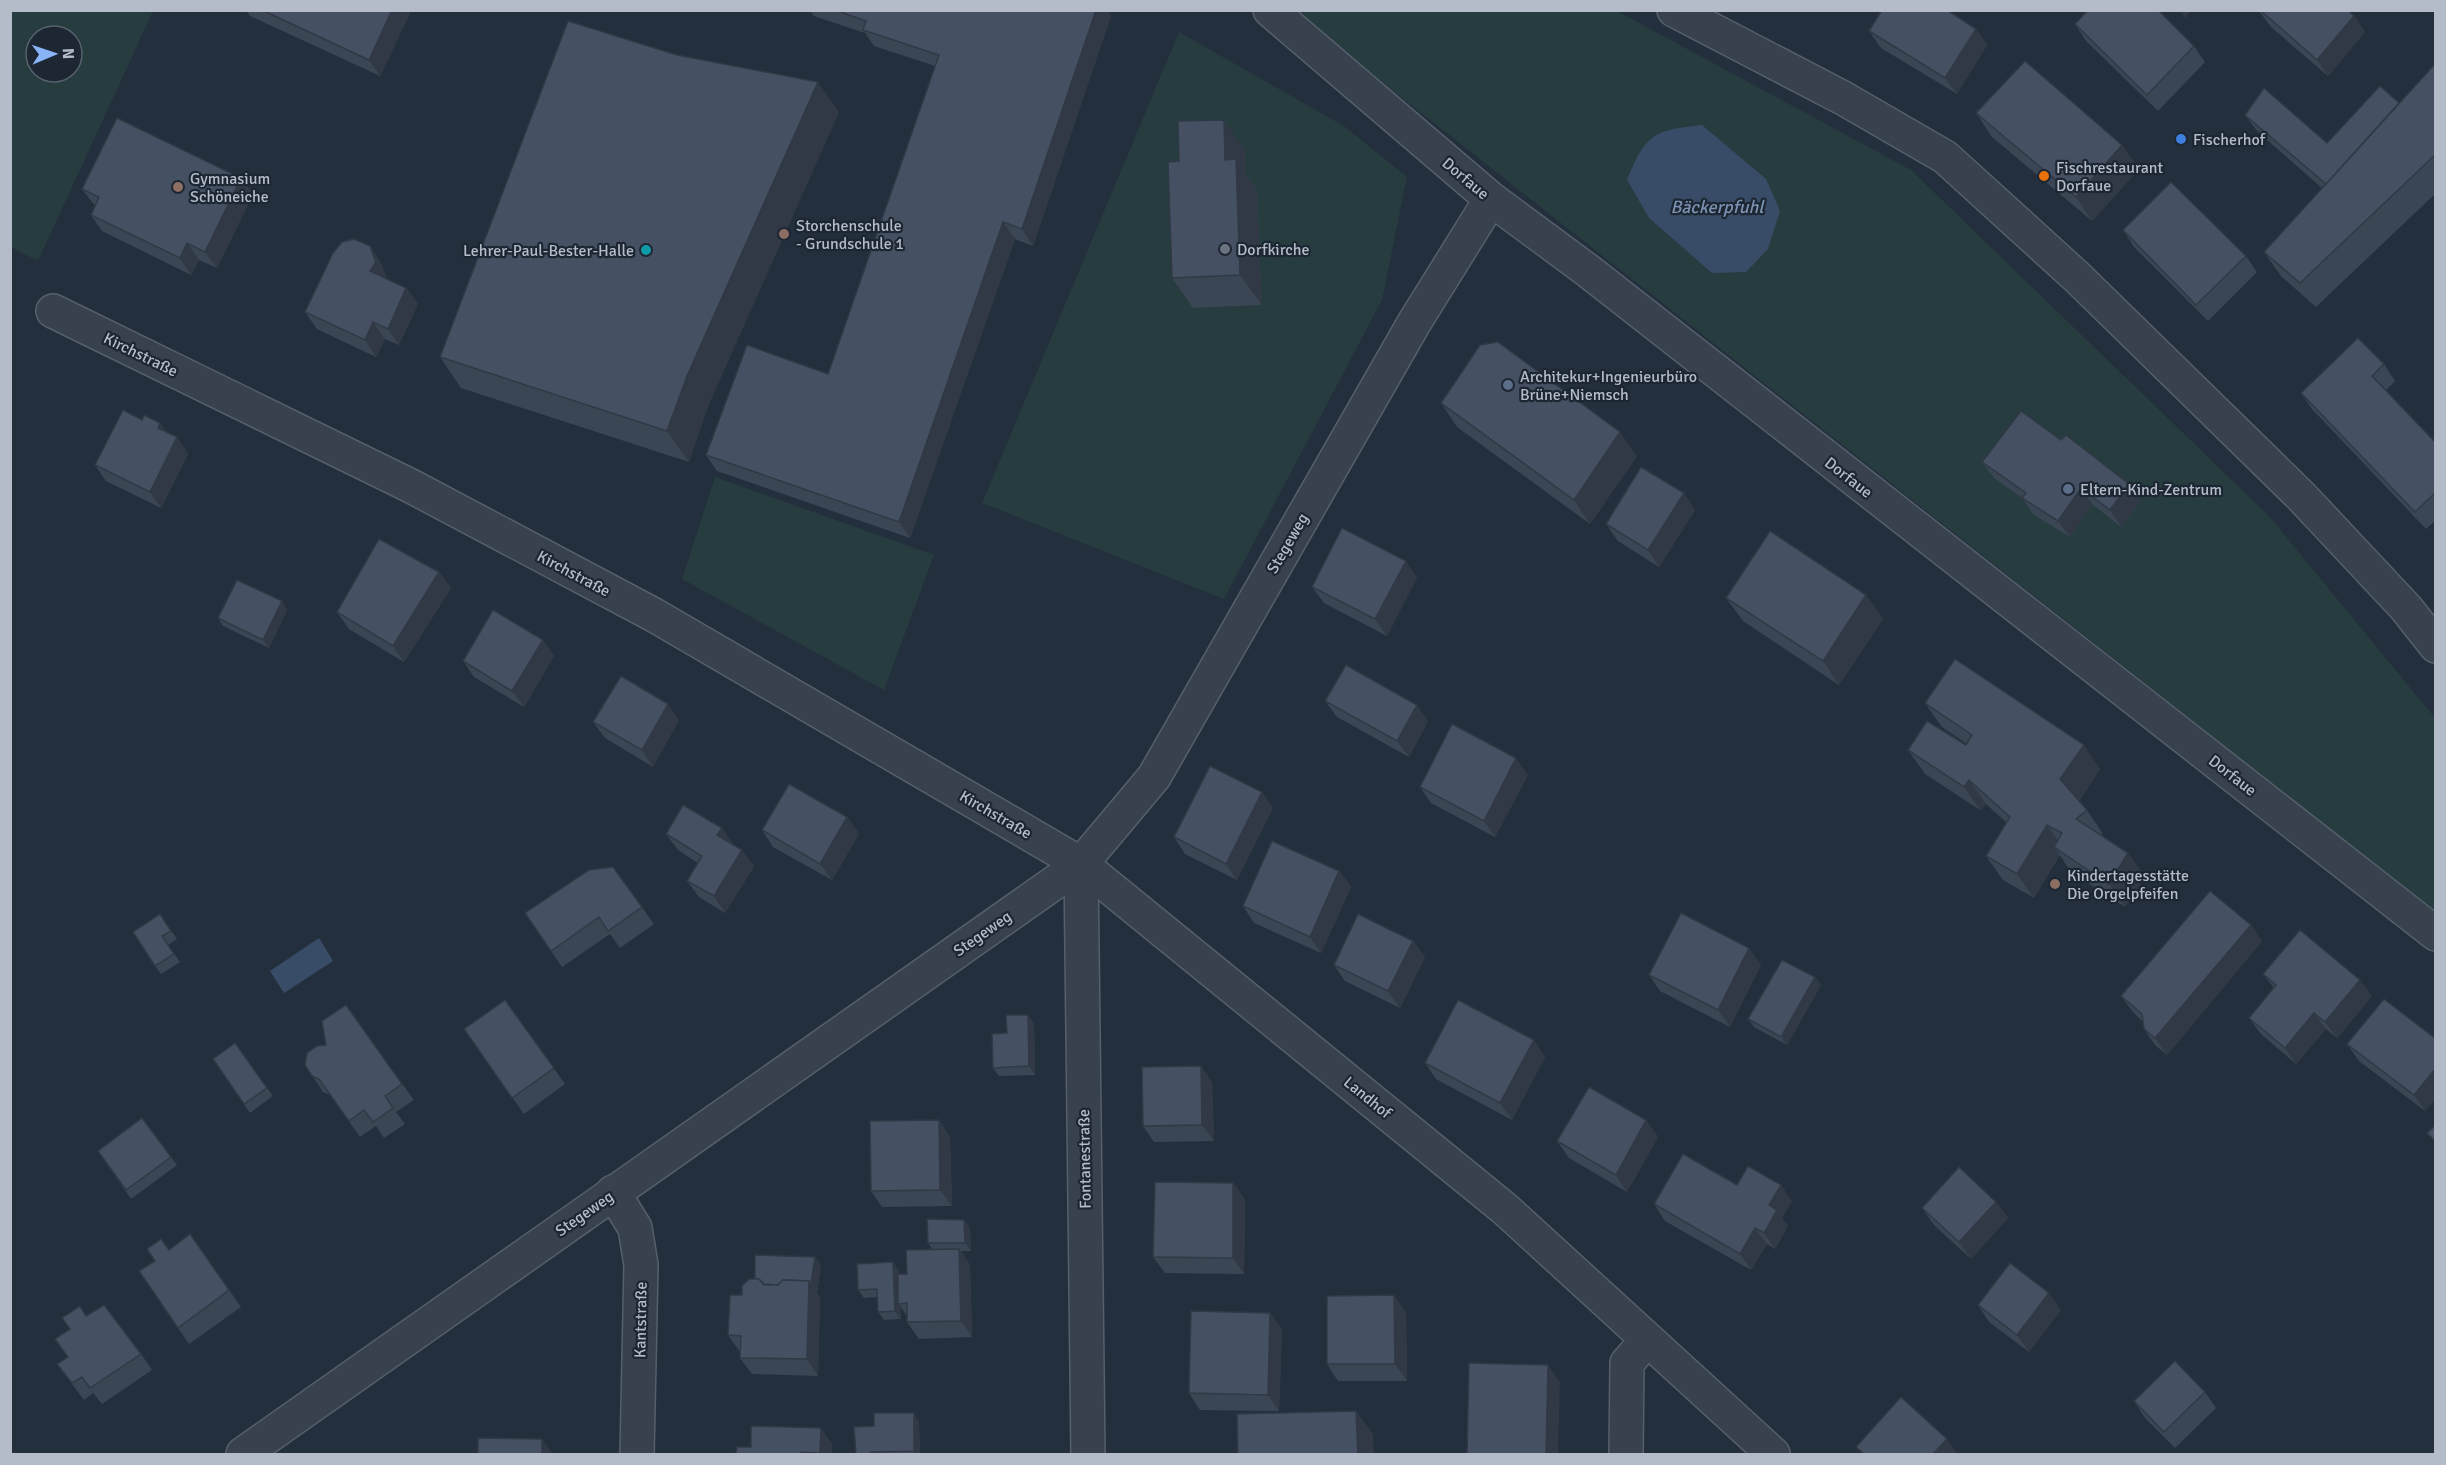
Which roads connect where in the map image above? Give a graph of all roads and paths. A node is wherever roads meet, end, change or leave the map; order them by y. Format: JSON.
{"nodes":[{"id":1,"x":1270,"y":10,"type":"edge"},
{"id":2,"x":1674,"y":10,"type":"edge"},
{"id":3,"x":1491,"y":199,"type":"junction"},
{"id":4,"x":53,"y":311,"type":"dead end"},
{"id":5,"x":2436,"y":646,"type":"edge"},
{"id":6,"x":1081,"y":864,"type":"junction"},
{"id":7,"x":2436,"y":934,"type":"edge"},
{"id":8,"x":613,"y":1192,"type":"junction"},
{"id":9,"x":1647,"y":1340,"type":"junction"},
{"id":10,"x":243,"y":1455,"type":"edge"},
{"id":11,"x":637,"y":1455,"type":"edge"},
{"id":12,"x":1088,"y":1455,"type":"edge"},
{"id":13,"x":1626,"y":1455,"type":"edge"},
{"id":14,"x":1773,"y":1455,"type":"edge"}],
"edges":[{"from":1,"to":3,"type":"street","name":"Dorfaue"},
{"from":2,"to":5,"type":"street"},
{"from":3,"to":6,"type":"street","name":"Stegeweg"},
{"from":3,"to":7,"type":"street","name":"Dorfaue"},
{"from":4,"to":6,"type":"street","name":"Kirchstraße"},
{"from":6,"to":8,"type":"street","name":"Stegeweg"},
{"from":6,"to":9,"type":"street","name":"Landhof"},
{"from":6,"to":12,"type":"street","name":"Fontanestraße"},
{"from":8,"to":10,"type":"street","name":"Stegeweg"},
{"from":8,"to":11,"type":"street","name":"Kantstraße"},
{"from":9,"to":13,"type":"street"},
{"from":9,"to":14,"type":"street","name":"Landhof"}]}
